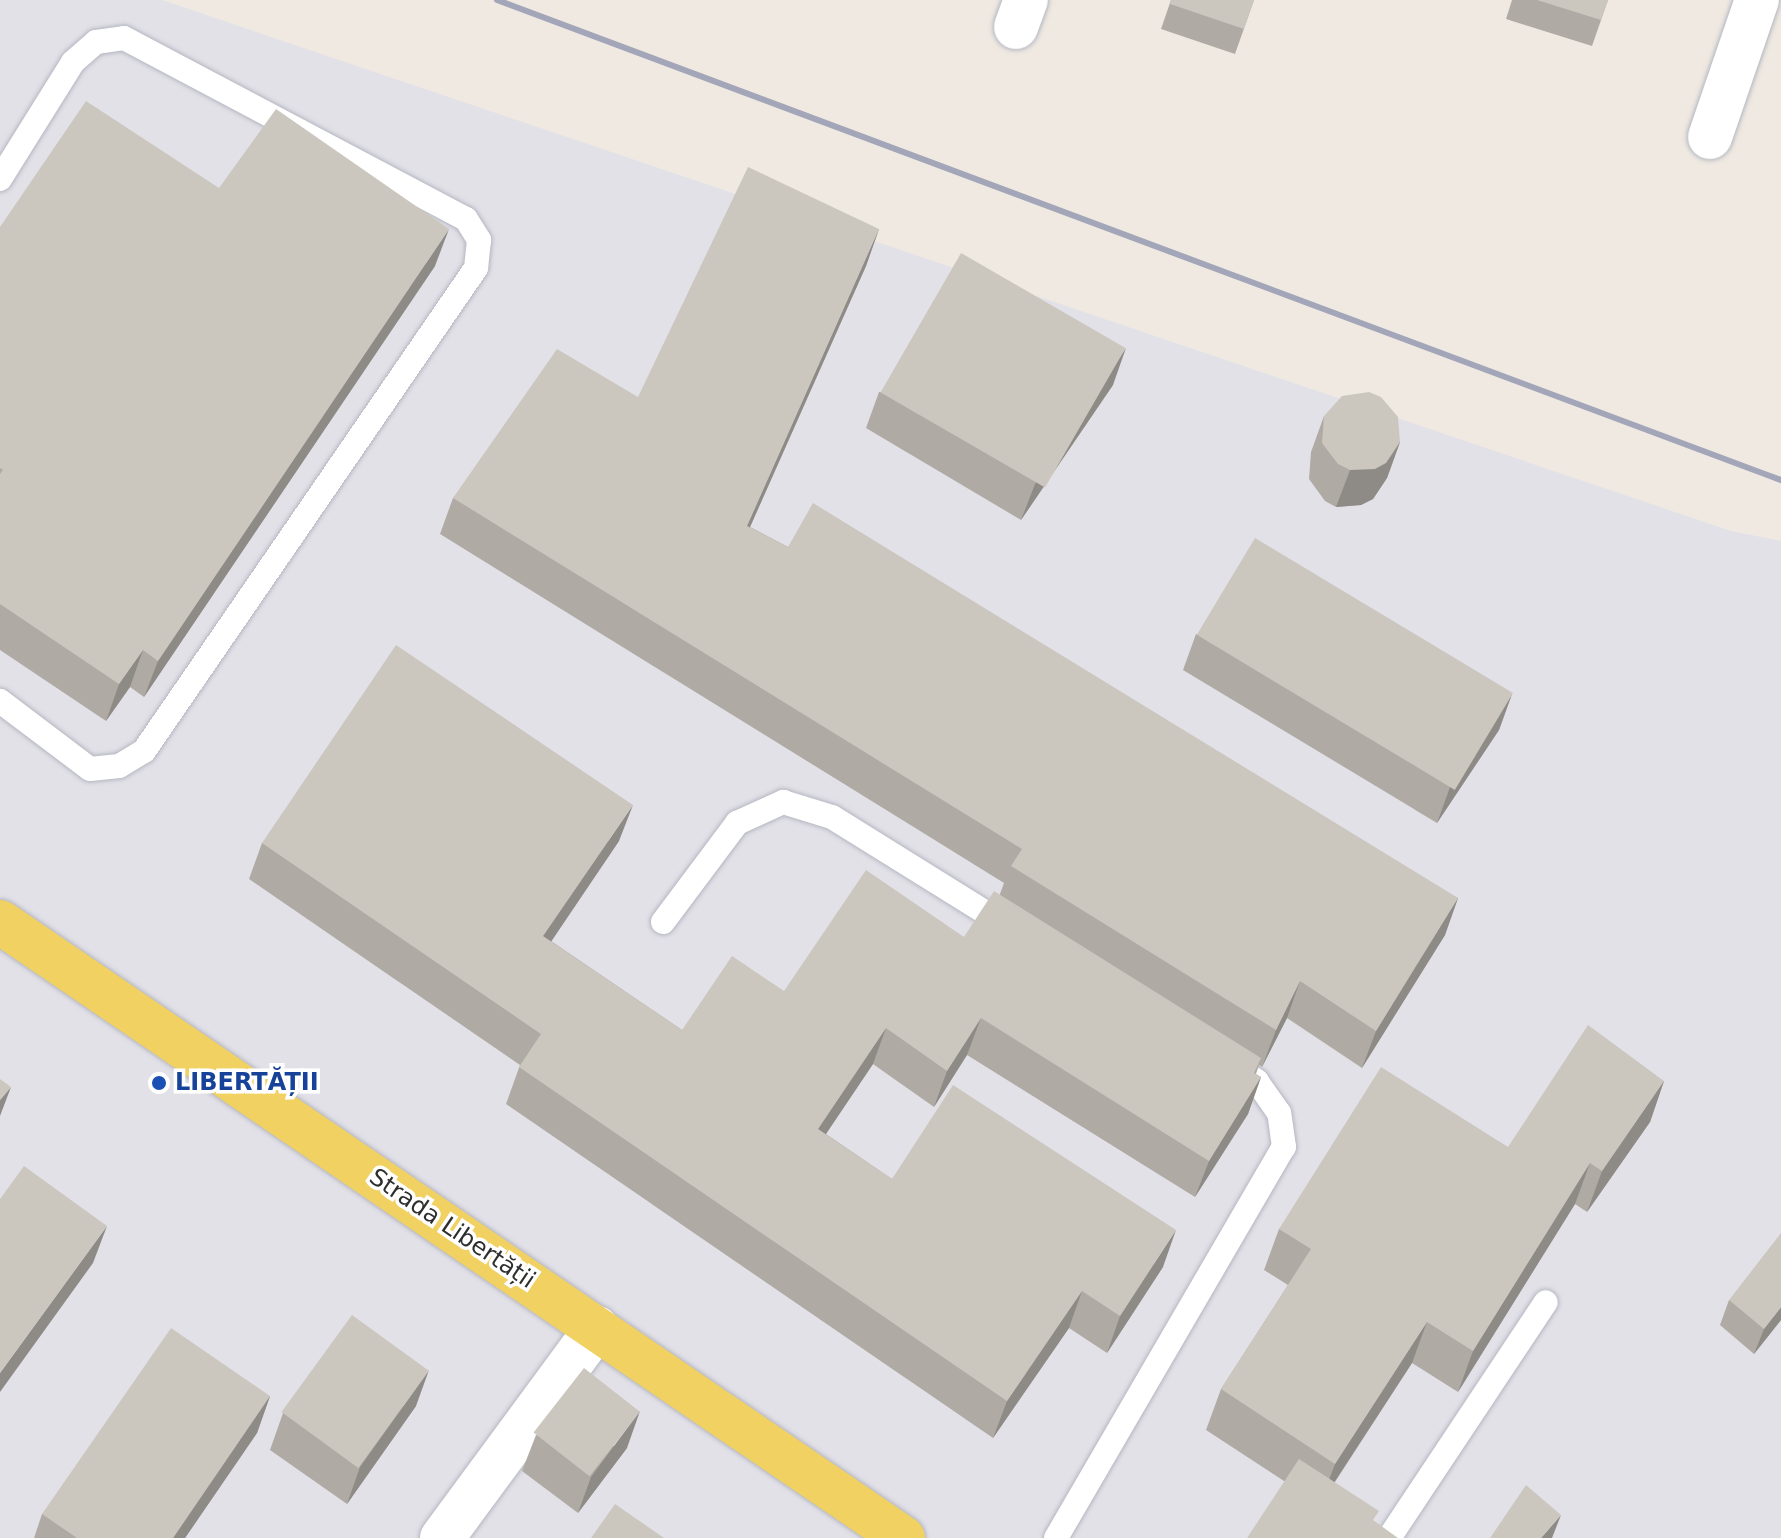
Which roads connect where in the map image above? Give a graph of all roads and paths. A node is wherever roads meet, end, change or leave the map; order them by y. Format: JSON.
{"nodes":[{"id":1,"x":1757,"y":0,"type":"edge"},
{"id":2,"x":1710,"y":137,"type":"dead end"},
{"id":3,"x":0,"y":179,"type":"edge"},
{"id":4,"x":0,"y":701,"type":"edge"},
{"id":5,"x":0,"y":922,"type":"edge"},
{"id":6,"x":663,"y":922,"type":"dead end"},
{"id":7,"x":1031,"y":941,"type":"edge"},
{"id":8,"x":1217,"y":1056,"type":"edge"},
{"id":9,"x":1546,"y":1302,"type":"dead end"},
{"id":10,"x":597,"y":1328,"type":"junction"},
{"id":11,"x":442,"y":1538,"type":"edge"},
{"id":12,"x":903,"y":1538,"type":"edge"},
{"id":13,"x":1056,"y":1538,"type":"edge"},
{"id":14,"x":1389,"y":1538,"type":"edge"}],
"edges":[{"from":1,"to":2,"type":"street"},
{"from":3,"to":4,"type":"lane"},
{"from":5,"to":10,"type":"main road","name":"Strada Libertății"},
{"from":6,"to":7,"type":"lane"},
{"from":8,"to":13,"type":"lane"},
{"from":9,"to":14,"type":"lane"},
{"from":10,"to":11,"type":"street"},
{"from":10,"to":12,"type":"main road","name":"Strada Libertății"}]}
